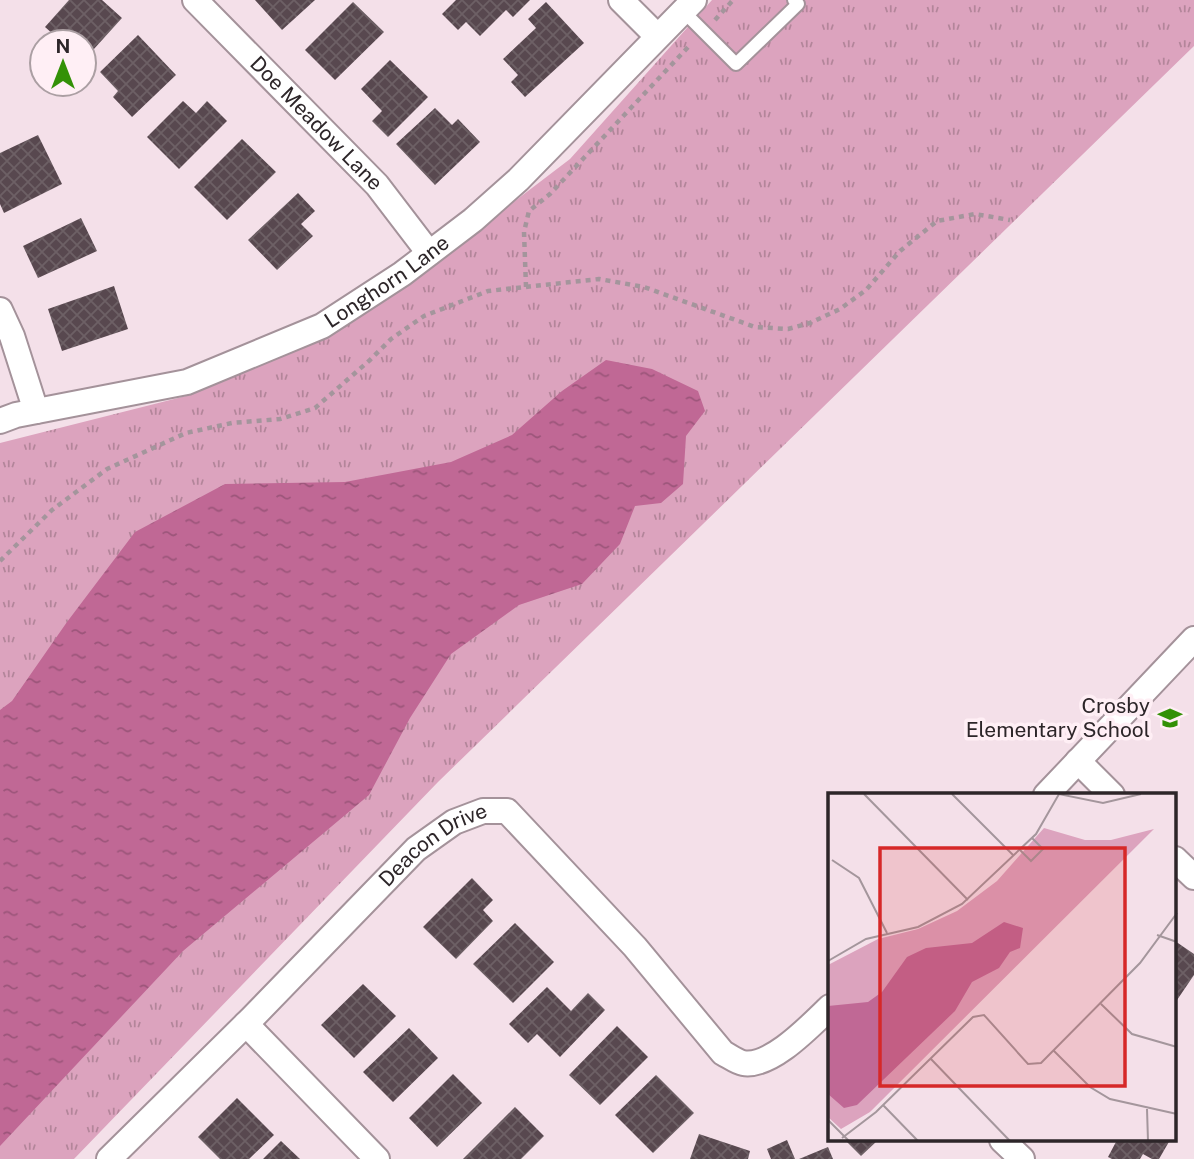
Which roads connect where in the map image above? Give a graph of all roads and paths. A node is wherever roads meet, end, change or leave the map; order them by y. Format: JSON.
{"nodes":[{"id":1,"x":195,"y":0,"type":"edge"},
{"id":2,"x":621,"y":0,"type":"edge"},
{"id":3,"x":733,"y":0,"type":"edge"},
{"id":4,"x":794,"y":0,"type":"edge"},
{"id":5,"x":688,"y":5,"type":"edge"},
{"id":6,"x":703,"y":32,"type":"junction"},
{"id":7,"x":657,"y":36,"type":"junction"},
{"id":8,"x":1010,"y":220,"type":"dead end"},
{"id":9,"x":429,"y":253,"type":"junction"},
{"id":10,"x":526,"y":287,"type":"junction"},
{"id":11,"x":0,"y":310,"type":"edge"},
{"id":12,"x":36,"y":411,"type":"junction"},
{"id":13,"x":0,"y":421,"type":"edge"},
{"id":14,"x":0,"y":561,"type":"edge"},
{"id":15,"x":1194,"y":639,"type":"edge"},
{"id":16,"x":1078,"y":761,"type":"junction"},
{"id":17,"x":1048,"y":793,"type":"edge"},
{"id":18,"x":1110,"y":793,"type":"edge"},
{"id":19,"x":1176,"y":860,"type":"edge"},
{"id":20,"x":1194,"y":877,"type":"edge"},
{"id":21,"x":828,"y":1009,"type":"edge"},
{"id":22,"x":246,"y":1024,"type":"junction"},
{"id":23,"x":1004,"y":1142,"type":"edge"},
{"id":24,"x":109,"y":1159,"type":"edge"},
{"id":25,"x":377,"y":1159,"type":"edge"},
{"id":26,"x":1022,"y":1159,"type":"edge"}],
"edges":[{"from":1,"to":9,"type":"street","name":"Doe Meadow Lane"},
{"from":2,"to":7,"type":"street"},
{"from":3,"to":6,"type":"path"},
{"from":4,"to":6,"type":"lane"},
{"from":5,"to":6,"type":"lane"},
{"from":5,"to":7,"type":"street","name":"Longhorn Lane"},
{"from":6,"to":10,"type":"path"},
{"from":7,"to":9,"type":"street","name":"Longhorn Lane"},
{"from":8,"to":10,"type":"path"},
{"from":9,"to":12,"type":"street","name":"Longhorn Lane"},
{"from":10,"to":14,"type":"path"},
{"from":11,"to":12,"type":"street"},
{"from":12,"to":13,"type":"street","name":"Longhorn Lane"},
{"from":15,"to":16,"type":"street"},
{"from":16,"to":17,"type":"street"},
{"from":16,"to":18,"type":"street"},
{"from":19,"to":20,"type":"street"},
{"from":21,"to":22,"type":"street","name":"Deacon Drive"},
{"from":22,"to":24,"type":"street","name":"Deacon Drive"},
{"from":22,"to":25,"type":"street"},
{"from":23,"to":26,"type":"street"}]}
